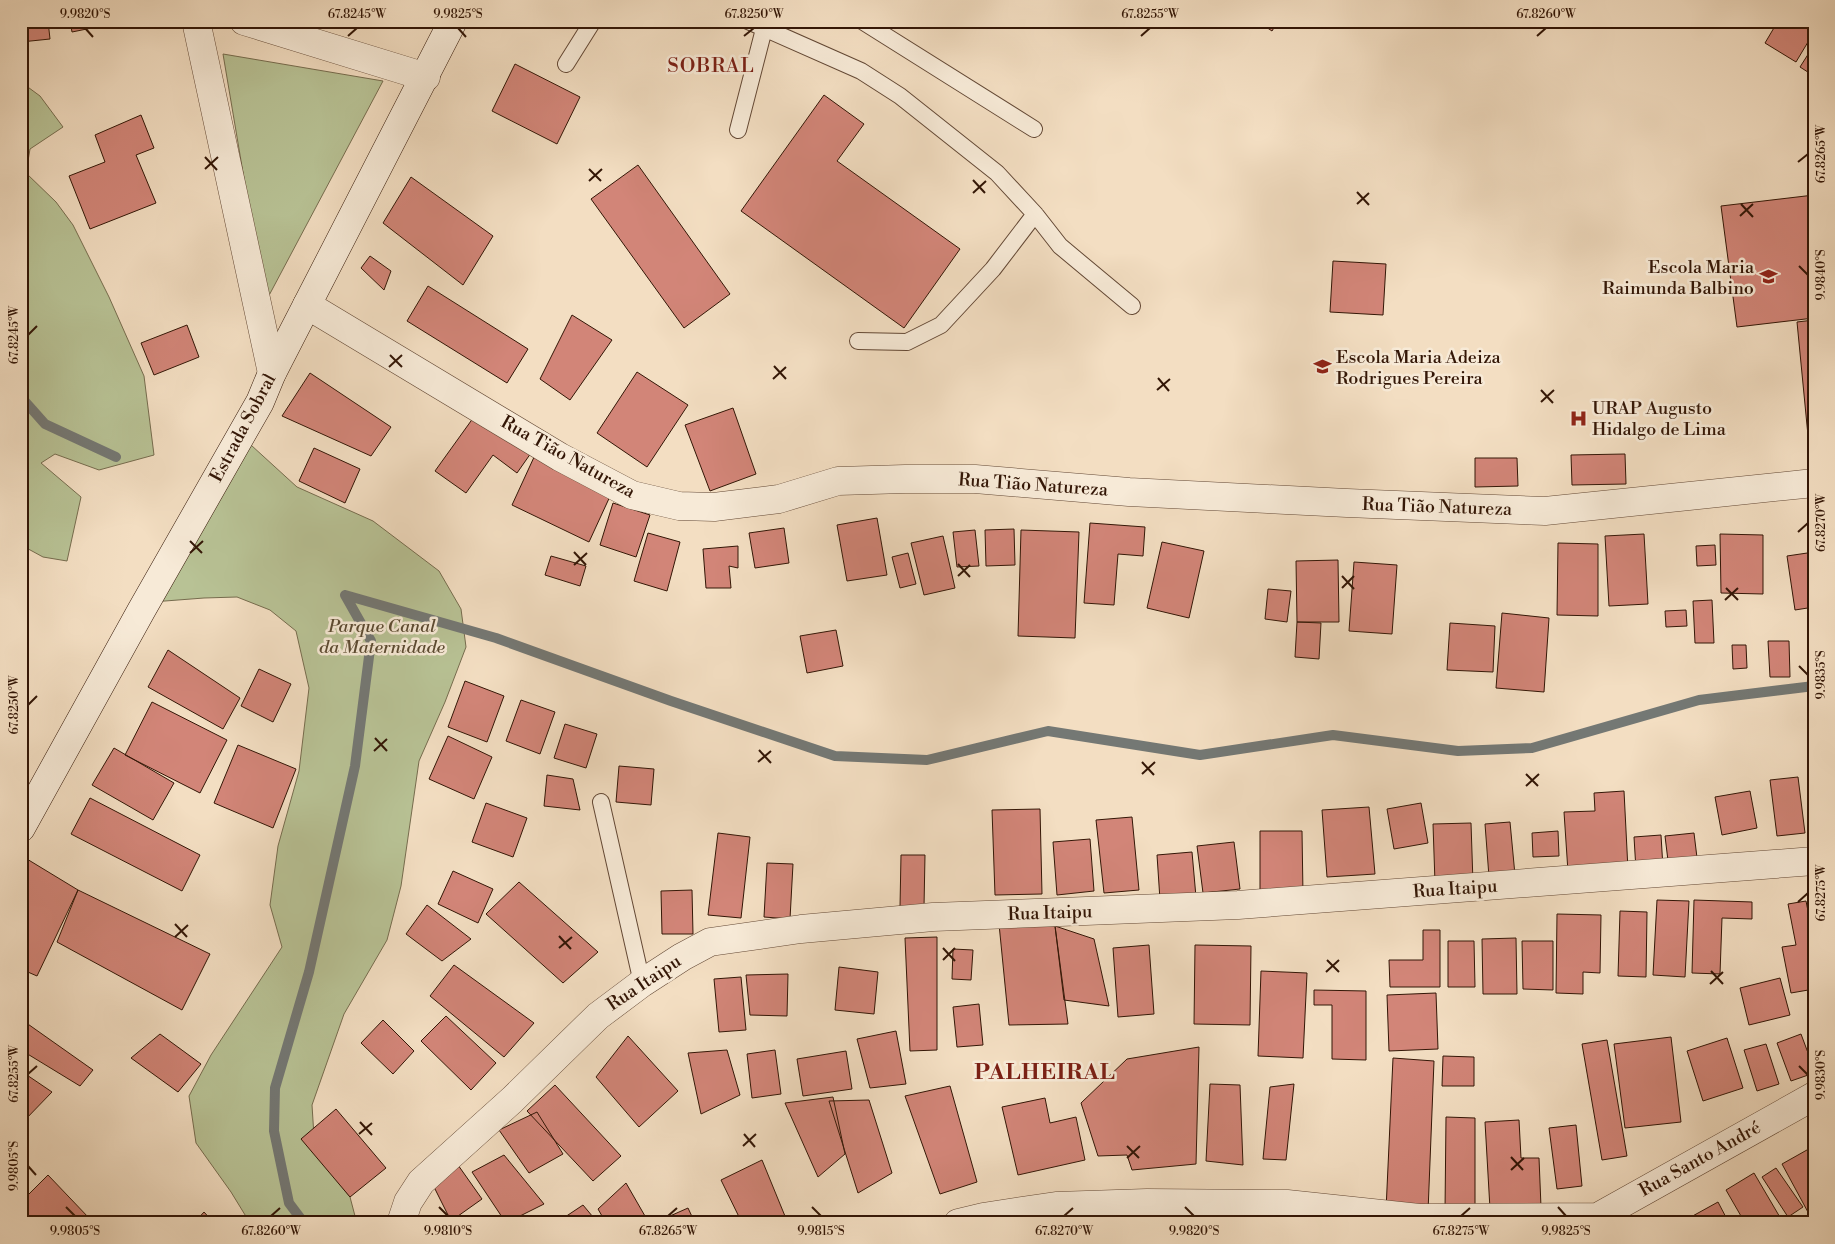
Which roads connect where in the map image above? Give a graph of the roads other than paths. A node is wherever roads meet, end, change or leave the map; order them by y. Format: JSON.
{"nodes":[{"id":1,"x":196,"y":21,"type":"edge"},
{"id":2,"x":244,"y":21,"type":"edge"},
{"id":3,"x":453,"y":21,"type":"edge"},
{"id":4,"x":593,"y":21,"type":"edge"},
{"id":5,"x":748,"y":21,"type":"edge"},
{"id":6,"x":862,"y":21,"type":"edge"},
{"id":7,"x":764,"y":29,"type":"junction"},
{"id":8,"x":566,"y":64,"type":"dead end"},
{"id":9,"x":426,"y":76,"type":"junction"},
{"id":10,"x":1034,"y":128,"type":"dead end"},
{"id":11,"x":738,"y":130,"type":"dead end"},
{"id":12,"x":1035,"y":214,"type":"junction"},
{"id":13,"x":307,"y":304,"type":"junction"},
{"id":14,"x":1132,"y":306,"type":"dead end"},
{"id":15,"x":858,"y":341,"type":"dead end"},
{"id":16,"x":272,"y":373,"type":"junction"},
{"id":17,"x":1814,"y":483,"type":"edge"},
{"id":18,"x":601,"y":802,"type":"dead end"},
{"id":19,"x":21,"y":828,"type":"edge"},
{"id":20,"x":1814,"y":861,"type":"edge"},
{"id":21,"x":642,"y":982,"type":"junction"},
{"id":22,"x":1814,"y":1096,"type":"edge"},
{"id":23,"x":1591,"y":1220,"type":"edge"},
{"id":24,"x":401,"y":1223,"type":"edge"},
{"id":25,"x":958,"y":1223,"type":"edge"}],
"edges":[{"from":1,"to":16,"type":"street"},
{"from":2,"to":9,"type":"street"},
{"from":3,"to":9,"type":"street","name":"Estrada Sobral"},
{"from":4,"to":8,"type":"lane"},
{"from":5,"to":7,"type":"lane"},
{"from":6,"to":10,"type":"lane"},
{"from":7,"to":11,"type":"lane"},
{"from":7,"to":12,"type":"lane"},
{"from":9,"to":13,"type":"street","name":"Estrada Sobral"},
{"from":12,"to":14,"type":"lane"},
{"from":12,"to":15,"type":"lane"},
{"from":13,"to":16,"type":"street","name":"Estrada Sobral"},
{"from":13,"to":17,"type":"street","name":"Rua Tião Natureza"},
{"from":16,"to":19,"type":"street","name":"Estrada Sobral"},
{"from":18,"to":21,"type":"lane"},
{"from":20,"to":21,"type":"street","name":"Rua Itaipu"},
{"from":21,"to":24,"type":"street","name":"Rua Itaipu"},
{"from":22,"to":23,"type":"street","name":"Rua Santo André"},
{"from":23,"to":25,"type":"street","name":"Rua Santo André"}]}
